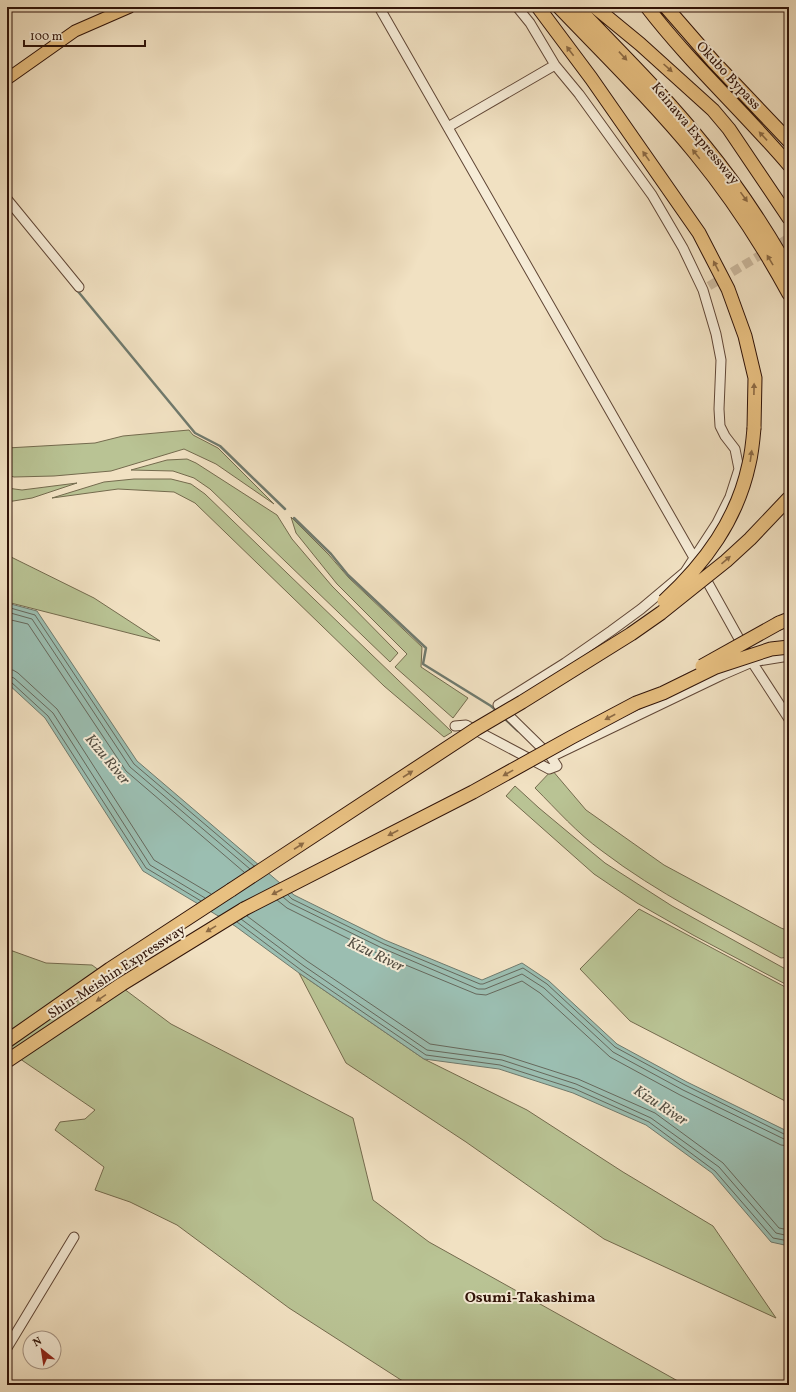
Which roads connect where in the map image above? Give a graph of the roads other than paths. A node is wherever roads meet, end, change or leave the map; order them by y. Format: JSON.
{"nodes":[{"id":1,"x":130,"y":7,"type":"edge"},
{"id":2,"x":379,"y":7,"type":"edge"},
{"id":3,"x":517,"y":7,"type":"edge"},
{"id":4,"x":538,"y":7,"type":"edge"},
{"id":5,"x":559,"y":7,"type":"edge"},
{"id":6,"x":577,"y":7,"type":"edge"},
{"id":7,"x":595,"y":7,"type":"edge"},
{"id":8,"x":647,"y":7,"type":"edge"},
{"id":9,"x":666,"y":7,"type":"edge"},
{"id":10,"x":554,"y":65,"type":"junction"},
{"id":11,"x":7,"y":79,"type":"edge"},
{"id":12,"x":448,"y":127,"type":"junction"},
{"id":13,"x":789,"y":141,"type":"edge"},
{"id":14,"x":789,"y":165,"type":"edge"},
{"id":15,"x":7,"y":199,"type":"edge"},
{"id":16,"x":789,"y":218,"type":"edge"},
{"id":17,"x":789,"y":270,"type":"edge"},
{"id":18,"x":78,"y":286,"type":"dead end"},
{"id":19,"x":789,"y":294,"type":"edge"},
{"id":20,"x":789,"y":498,"type":"edge"},
{"id":21,"x":694,"y":559,"type":"junction"},
{"id":22,"x":784,"y":621,"type":"edge"},
{"id":23,"x":789,"y":647,"type":"edge"},
{"id":24,"x":789,"y":656,"type":"edge"},
{"id":25,"x":752,"y":662,"type":"junction"},
{"id":26,"x":522,"y":702,"type":"junction"},
{"id":27,"x":636,"y":703,"type":"junction"},
{"id":28,"x":789,"y":719,"type":"edge"},
{"id":29,"x":455,"y":726,"type":"dead end"},
{"id":30,"x":551,"y":757,"type":"junction"},
{"id":31,"x":7,"y":1042,"type":"edge"},
{"id":32,"x":7,"y":1061,"type":"edge"},
{"id":33,"x":74,"y":1236,"type":"dead end"},
{"id":34,"x":7,"y":1348,"type":"edge"}],
"edges":[{"from":1,"to":11,"type":"main road"},
{"from":2,"to":12,"type":"street"},
{"from":3,"to":10,"type":"street"},
{"from":26,"to":4,"type":"highway","one_way":true,"bridge":true},
{"from":19,"to":5,"type":"highway","name":"Keinawa Expressway","one_way":true},
{"from":6,"to":17,"type":"highway","name":"Keinawa Expressway","one_way":true},
{"from":7,"to":16,"type":"highway","one_way":true},
{"from":14,"to":8,"type":"highway","name":"Okubo Bypass","one_way":true},
{"from":9,"to":13,"type":"highway","name":"Okubo Bypass"},
{"from":10,"to":12,"type":"street"},
{"from":10,"to":21,"type":"street"},
{"from":12,"to":21,"type":"street"},
{"from":15,"to":18,"type":"street"},
{"from":26,"to":20,"type":"highway","one_way":true,"bridge":true},
{"from":21,"to":25,"type":"street"},
{"from":21,"to":30,"type":"street"},
{"from":22,"to":27,"type":"highway","bridge":true},
{"from":23,"to":27,"type":"highway","bridge":true},
{"from":24,"to":25,"type":"street"},
{"from":25,"to":28,"type":"street"},
{"from":25,"to":30,"type":"street"},
{"from":31,"to":26,"type":"highway","name":"Shin-Meishin Expressway","one_way":true,"bridge":true},
{"from":27,"to":32,"type":"highway","name":"Shin-Meishin Expressway","one_way":true,"bridge":true},
{"from":29,"to":30,"type":"street"},
{"from":33,"to":34,"type":"street"}]}
